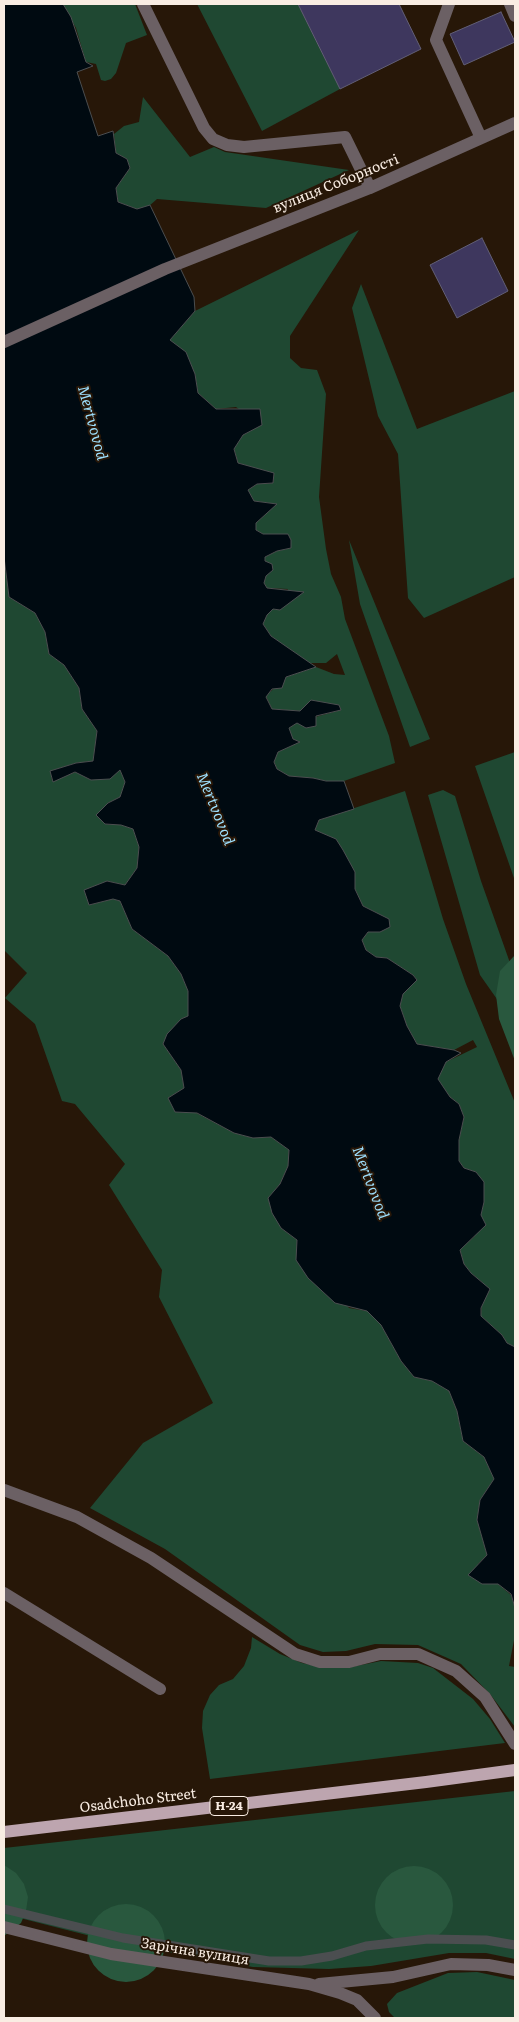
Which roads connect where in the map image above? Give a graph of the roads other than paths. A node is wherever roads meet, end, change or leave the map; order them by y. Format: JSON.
{"nodes":[{"id":1,"x":143,"y":4,"type":"edge"},
{"id":2,"x":449,"y":4,"type":"edge"},
{"id":3,"x":510,"y":4,"type":"edge"},
{"id":4,"x":515,"y":16,"type":"edge"},
{"id":5,"x":515,"y":123,"type":"edge"},
{"id":6,"x":481,"y":138,"type":"junction"},
{"id":7,"x":370,"y":188,"type":"junction"},
{"id":8,"x":4,"y":342,"type":"edge"},
{"id":9,"x":4,"y":1490,"type":"edge"},
{"id":10,"x":4,"y":1593,"type":"edge"},
{"id":11,"x":160,"y":1689,"type":"dead end"},
{"id":12,"x":515,"y":1744,"type":"edge"},
{"id":13,"x":515,"y":1770,"type":"edge"},
{"id":14,"x":4,"y":1832,"type":"edge"},
{"id":15,"x":4,"y":1927,"type":"edge"},
{"id":16,"x":515,"y":1970,"type":"edge"},
{"id":17,"x":309,"y":1984,"type":"junction"},
{"id":18,"x":376,"y":2018,"type":"edge"}],
"edges":[{"from":1,"to":7,"type":"street"},
{"from":2,"to":6,"type":"street"},
{"from":3,"to":4,"type":"street"},
{"from":5,"to":6,"type":"street","name":"вулиця Соборності"},
{"from":6,"to":7,"type":"street","name":"вулиця Соборності"},
{"from":7,"to":8,"type":"street","name":"вулиця Соборності"},
{"from":9,"to":12,"type":"street"},
{"from":10,"to":11,"type":"street"},
{"from":13,"to":14,"type":"main road","name":"Osadchoho Street","number":"Н-24"},
{"from":15,"to":17,"type":"street","name":"Зарічна вулиця"},
{"from":16,"to":17,"type":"street"},
{"from":17,"to":18,"type":"street","name":"Зарічна вулиця"}]}
